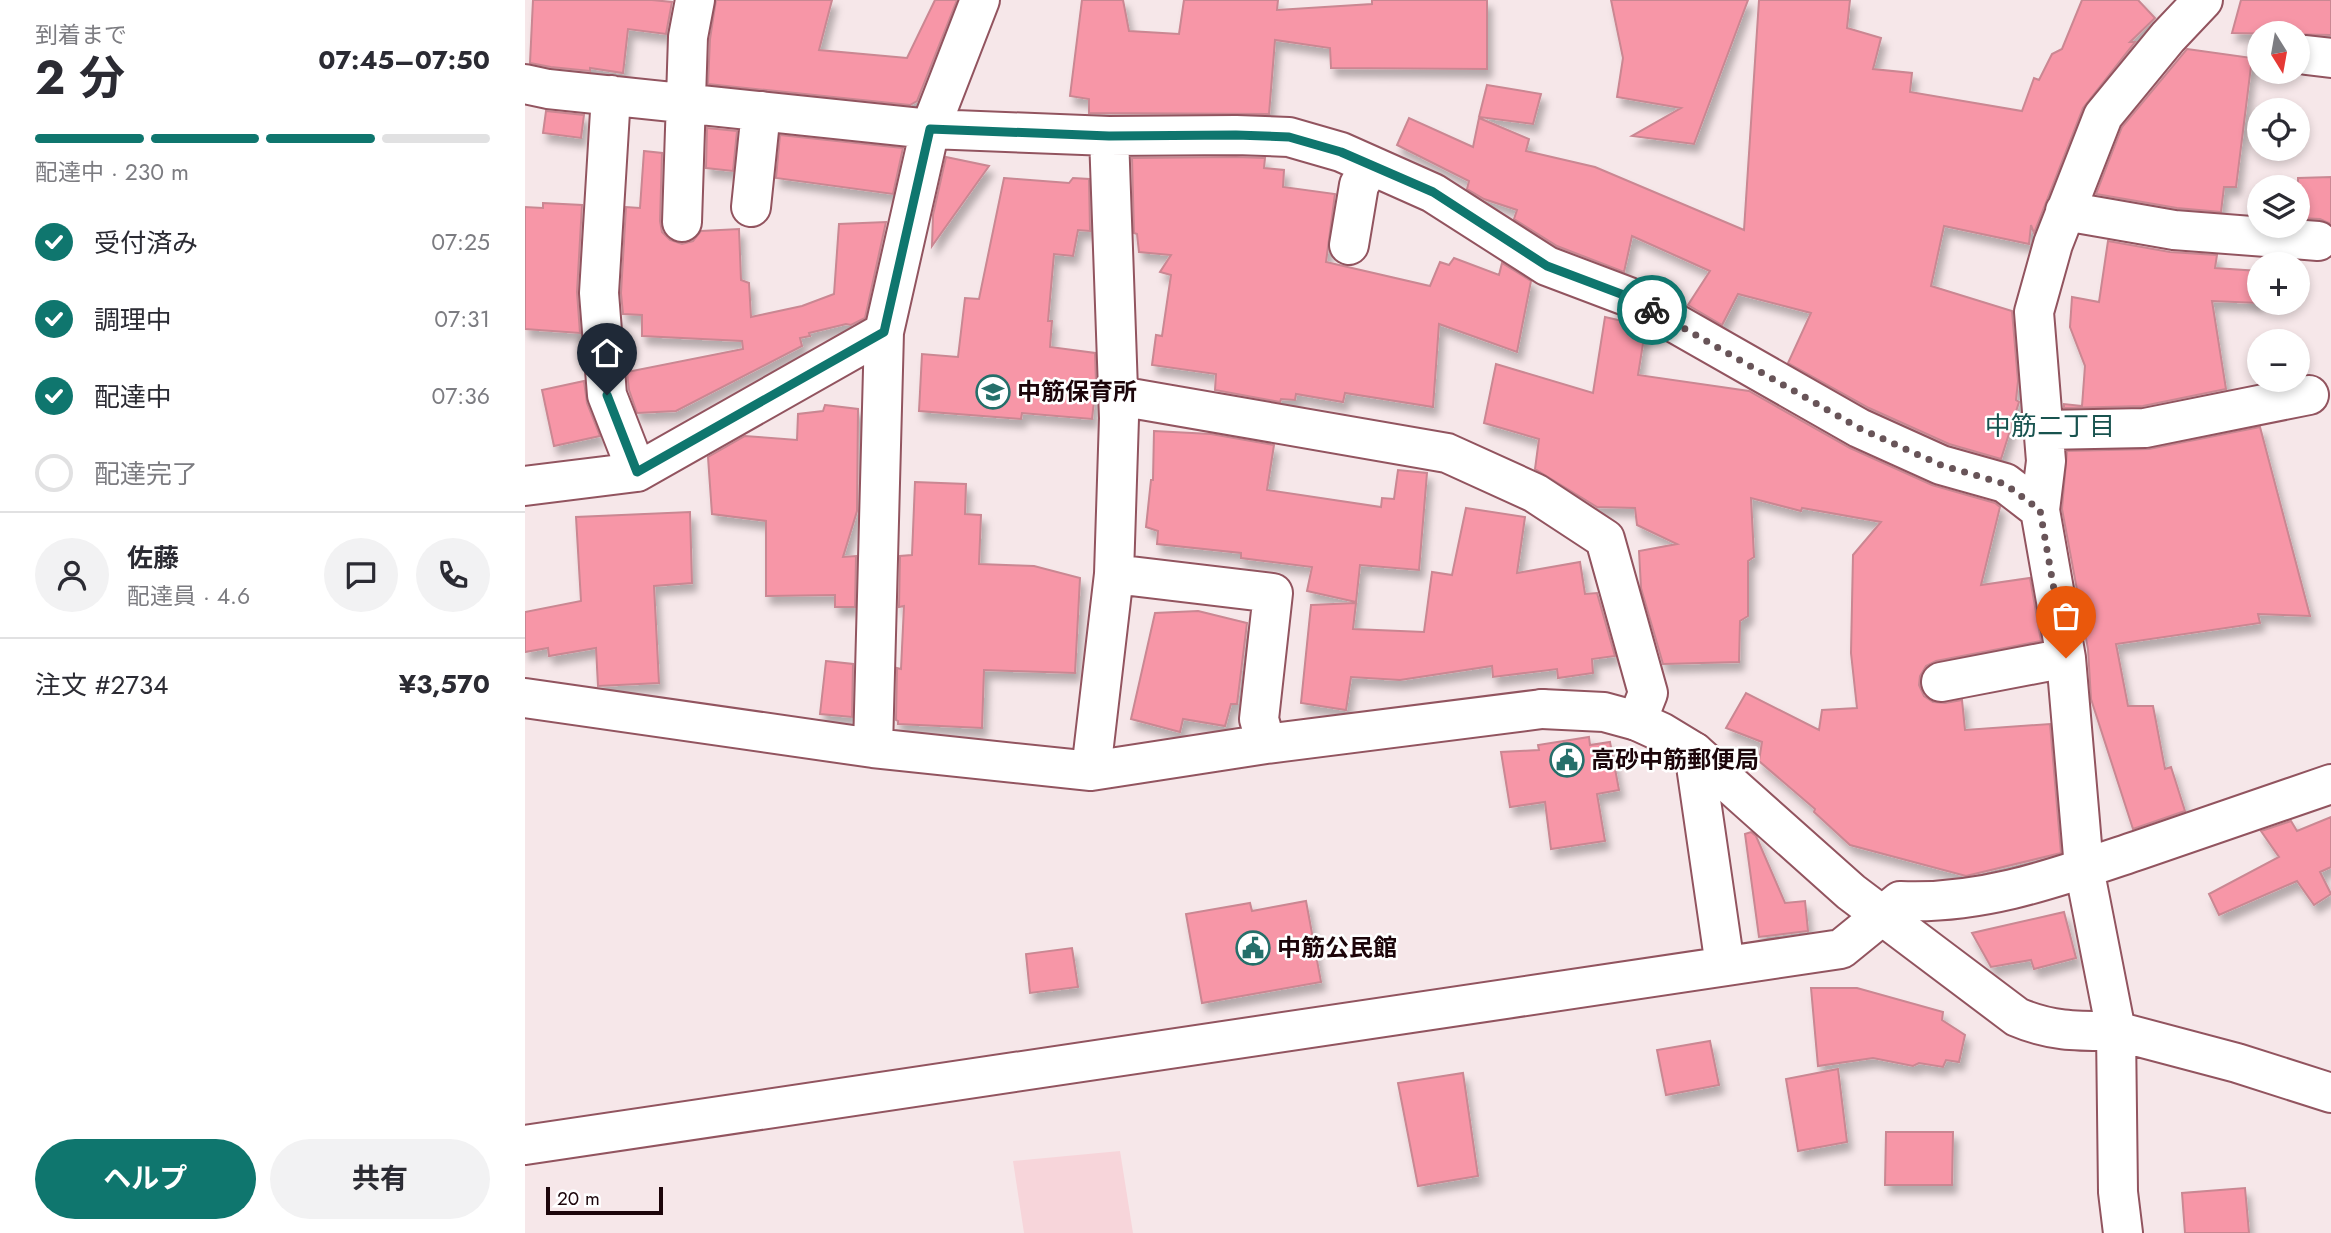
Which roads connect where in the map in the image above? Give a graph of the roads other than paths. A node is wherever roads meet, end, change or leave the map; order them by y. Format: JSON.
{"nodes":[{"id":1,"x":695,"y":0,"type":"edge"},
{"id":2,"x":980,"y":0,"type":"edge"},
{"id":3,"x":2203,"y":0,"type":"edge"},
{"id":4,"x":525,"y":84,"type":"edge"},
{"id":5,"x":611,"y":95,"type":"junction"},
{"id":6,"x":687,"y":103,"type":"junction"},
{"id":7,"x":761,"y":111,"type":"junction"},
{"id":8,"x":930,"y":129,"type":"junction"},
{"id":9,"x":1109,"y":136,"type":"junction"},
{"id":10,"x":1371,"y":166,"type":"junction"},
{"id":11,"x":751,"y":207,"type":"dead end"},
{"id":12,"x":2065,"y":211,"type":"junction"},
{"id":13,"x":682,"y":222,"type":"dead end"},
{"id":14,"x":2318,"y":241,"type":"dead end"},
{"id":15,"x":1349,"y":245,"type":"dead end"},
{"id":16,"x":884,"y":332,"type":"junction"},
{"id":17,"x":1119,"y":396,"type":"junction"},
{"id":18,"x":2309,"y":396,"type":"dead end"},
{"id":19,"x":2042,"y":430,"type":"junction"},
{"id":20,"x":637,"y":472,"type":"junction"},
{"id":21,"x":525,"y":486,"type":"edge"},
{"id":22,"x":2040,"y":510,"type":"junction"},
{"id":23,"x":1114,"y":574,"type":"junction"},
{"id":24,"x":2066,"y":658,"type":"junction"},
{"id":25,"x":1941,"y":682,"type":"dead end"},
{"id":26,"x":525,"y":698,"type":"edge"},
{"id":27,"x":1637,"y":720,"type":"junction"},
{"id":28,"x":1266,"y":744,"type":"junction"},
{"id":29,"x":873,"y":748,"type":"junction"},
{"id":30,"x":1694,"y":752,"type":"junction"},
{"id":31,"x":1091,"y":771,"type":"junction"},
{"id":32,"x":2331,"y":784,"type":"edge"},
{"id":33,"x":2084,"y":868,"type":"junction"},
{"id":34,"x":1883,"y":915,"type":"junction"},
{"id":35,"x":1725,"y":967,"type":"junction"},
{"id":36,"x":2116,"y":1031,"type":"junction"},
{"id":37,"x":2331,"y":1093,"type":"edge"},
{"id":38,"x":525,"y":1145,"type":"edge"},
{"id":39,"x":2123,"y":1233,"type":"edge"}],
"edges":[{"from":1,"to":6,"type":"street"},
{"from":2,"to":8,"type":"street"},
{"from":3,"to":12,"type":"street"},
{"from":4,"to":5,"type":"street"},
{"from":5,"to":6,"type":"street"},
{"from":5,"to":20,"type":"street"},
{"from":6,"to":7,"type":"street"},
{"from":6,"to":13,"type":"street"},
{"from":7,"to":8,"type":"street"},
{"from":7,"to":11,"type":"street"},
{"from":8,"to":9,"type":"street"},
{"from":8,"to":16,"type":"street"},
{"from":9,"to":10,"type":"street"},
{"from":9,"to":17,"type":"street"},
{"from":10,"to":15,"type":"street"},
{"from":10,"to":22,"type":"street"},
{"from":12,"to":14,"type":"street"},
{"from":12,"to":19,"type":"street"},
{"from":16,"to":20,"type":"street"},
{"from":16,"to":29,"type":"street"},
{"from":17,"to":23,"type":"street"},
{"from":17,"to":27,"type":"street"},
{"from":18,"to":19,"type":"street"},
{"from":19,"to":22,"type":"street"},
{"from":20,"to":21,"type":"street"},
{"from":22,"to":24,"type":"street"},
{"from":23,"to":28,"type":"street"},
{"from":23,"to":31,"type":"street"},
{"from":24,"to":25,"type":"street"},
{"from":24,"to":33,"type":"street"},
{"from":26,"to":29,"type":"street"},
{"from":27,"to":28,"type":"street"},
{"from":27,"to":30,"type":"street"},
{"from":28,"to":31,"type":"street"},
{"from":29,"to":31,"type":"street"},
{"from":30,"to":34,"type":"street"},
{"from":30,"to":35,"type":"street"},
{"from":32,"to":33,"type":"street"},
{"from":33,"to":34,"type":"street"},
{"from":33,"to":36,"type":"street"},
{"from":34,"to":35,"type":"street"},
{"from":34,"to":36,"type":"street"},
{"from":35,"to":38,"type":"street"},
{"from":36,"to":37,"type":"street"},
{"from":36,"to":39,"type":"street"}]}
